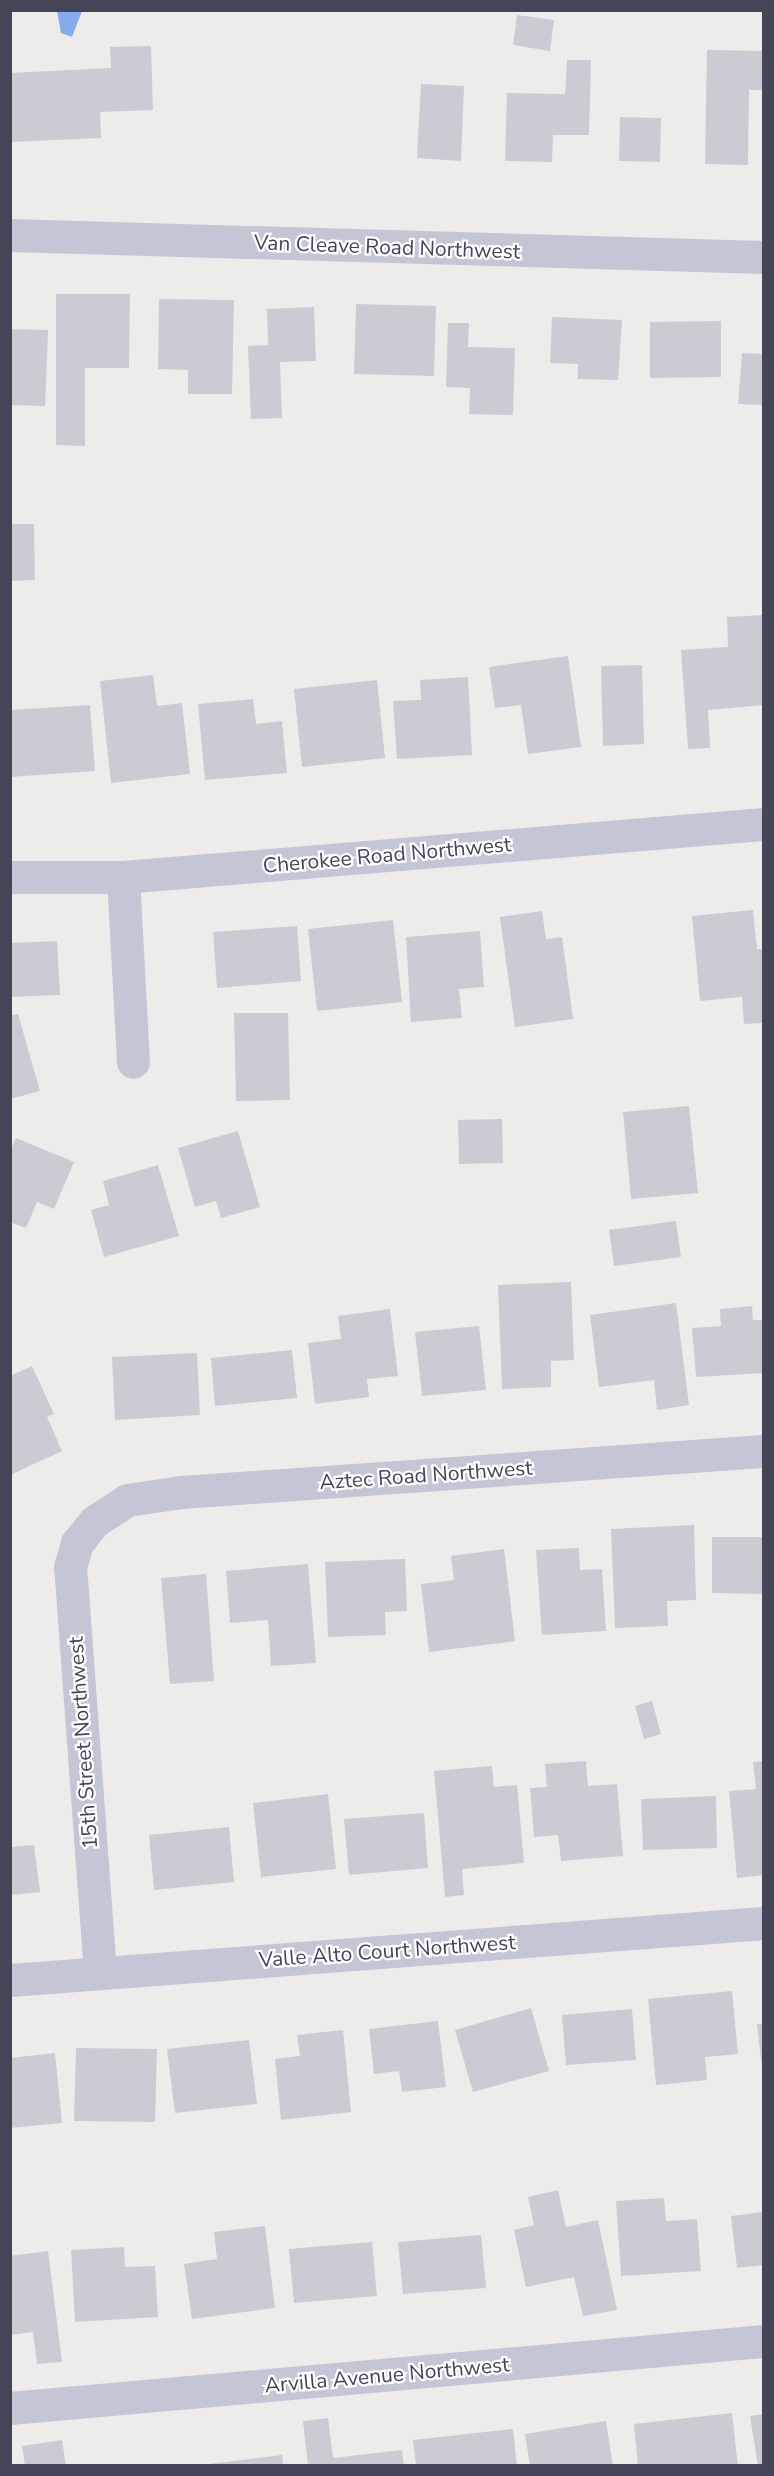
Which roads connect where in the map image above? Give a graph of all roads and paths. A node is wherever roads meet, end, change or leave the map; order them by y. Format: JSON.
{"nodes":[{"id":1,"x":10,"y":235,"type":"edge"},
{"id":2,"x":764,"y":257,"type":"edge"},
{"id":3,"x":764,"y":824,"type":"edge"},
{"id":4,"x":10,"y":877,"type":"edge"},
{"id":5,"x":123,"y":877,"type":"junction"},
{"id":6,"x":133,"y":1062,"type":"dead end"},
{"id":7,"x":764,"y":1450,"type":"edge"},
{"id":8,"x":95,"y":1521,"type":"joint"},
{"id":9,"x":764,"y":1923,"type":"edge"},
{"id":10,"x":100,"y":1973,"type":"junction"},
{"id":11,"x":10,"y":1980,"type":"edge"},
{"id":12,"x":764,"y":2341,"type":"edge"},
{"id":13,"x":10,"y":2408,"type":"edge"}],
"edges":[{"from":1,"to":2,"type":"street","name":"Van Cleave Road Northwest"},
{"from":3,"to":5,"type":"street","name":"Cherokee Road Northwest"},
{"from":4,"to":5,"type":"street","name":"Cherokee Road Northwest"},
{"from":5,"to":6,"type":"street"},
{"from":7,"to":8,"type":"street","name":"Aztec Road Northwest"},
{"from":8,"to":10,"type":"street","name":"15th Street Northwest"},
{"from":9,"to":10,"type":"street","name":"Valle Alto Court Northwest"},
{"from":10,"to":11,"type":"street","name":"Valle Alto Court Northwest"},
{"from":12,"to":13,"type":"street","name":"Arvilla Avenue Northwest"}]}
